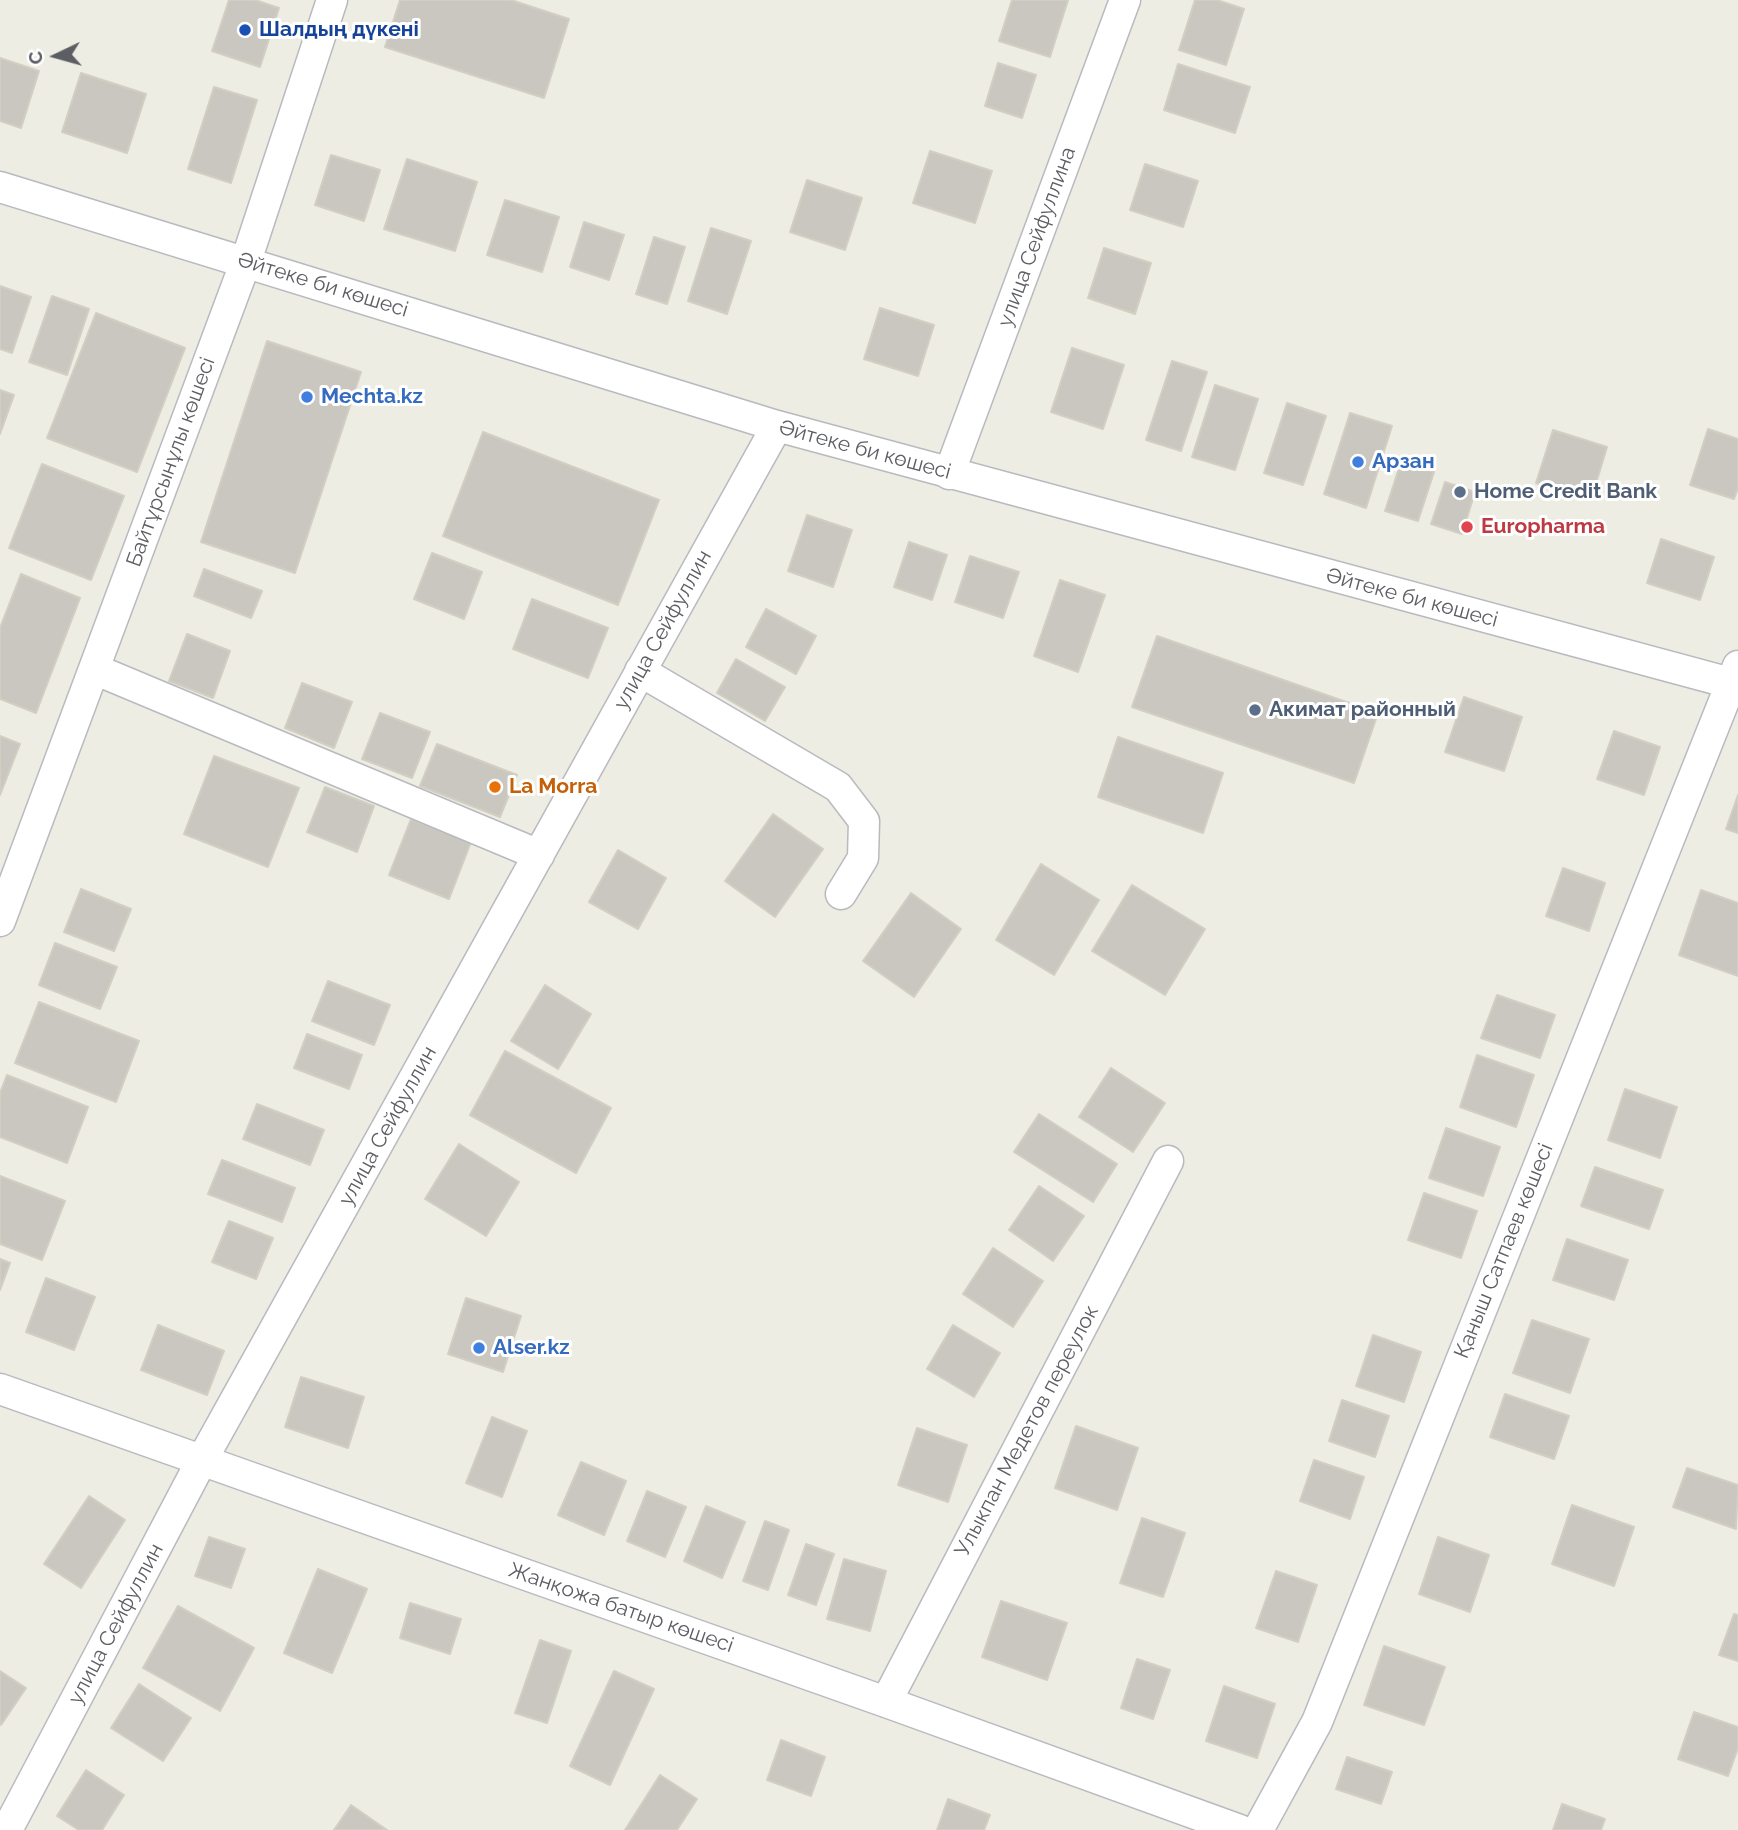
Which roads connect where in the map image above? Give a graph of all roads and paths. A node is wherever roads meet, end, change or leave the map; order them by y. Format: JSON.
{"nodes":[{"id":1,"x":332,"y":0,"type":"edge"},
{"id":2,"x":1125,"y":0,"type":"edge"},
{"id":3,"x":0,"y":187,"type":"edge"},
{"id":4,"x":246,"y":261,"type":"junction"},
{"id":5,"x":777,"y":426,"type":"junction"},
{"id":6,"x":949,"y":474,"type":"junction"},
{"id":7,"x":94,"y":669,"type":"junction"},
{"id":8,"x":640,"y":671,"type":"junction"},
{"id":9,"x":1736,"y":678,"type":"edge"},
{"id":10,"x":539,"y":855,"type":"junction"},
{"id":11,"x":841,"y":894,"type":"dead end"},
{"id":12,"x":0,"y":921,"type":"edge"},
{"id":13,"x":1168,"y":1161,"type":"dead end"},
{"id":14,"x":0,"y":1389,"type":"edge"},
{"id":15,"x":202,"y":1460,"type":"junction"},
{"id":16,"x":886,"y":1702,"type":"junction"},
{"id":17,"x":7,"y":1830,"type":"edge"},
{"id":18,"x":1240,"y":1830,"type":"edge"},
{"id":19,"x":1258,"y":1830,"type":"edge"}],
"edges":[{"from":1,"to":4,"type":"street","name":"Байтұрсынұлы көшесі"},
{"from":2,"to":6,"type":"street","name":"улица Сейфуллина"},
{"from":3,"to":4,"type":"street","name":"Әйтеке би көшесі"},
{"from":4,"to":5,"type":"street","name":"Әйтеке би көшесі"},
{"from":4,"to":7,"type":"street","name":"Байтұрсынұлы көшесі"},
{"from":5,"to":6,"type":"street","name":"Әйтеке би көшесі"},
{"from":5,"to":8,"type":"street","name":"улица Сейфуллин"},
{"from":6,"to":9,"type":"street","name":"Әйтеке би көшесі"},
{"from":7,"to":10,"type":"street"},
{"from":7,"to":12,"type":"street","name":"Байтұрсынұлы көшесі"},
{"from":8,"to":10,"type":"street","name":"улица Сейфуллин"},
{"from":8,"to":11,"type":"street"},
{"from":9,"to":19,"type":"street","name":"Қаныш Сатпаев көшесі"},
{"from":10,"to":15,"type":"street","name":"улица Сейфуллин"},
{"from":13,"to":16,"type":"street","name":"Улыкпан Медетов переулок"},
{"from":14,"to":15,"type":"street","name":"Жанқожа батыр көшесі"},
{"from":15,"to":16,"type":"street","name":"Жанқожа батыр көшесі"},
{"from":15,"to":17,"type":"street","name":"улица Сейфуллин"},
{"from":16,"to":18,"type":"street","name":"Жанқожа батыр көшесі"}]}
